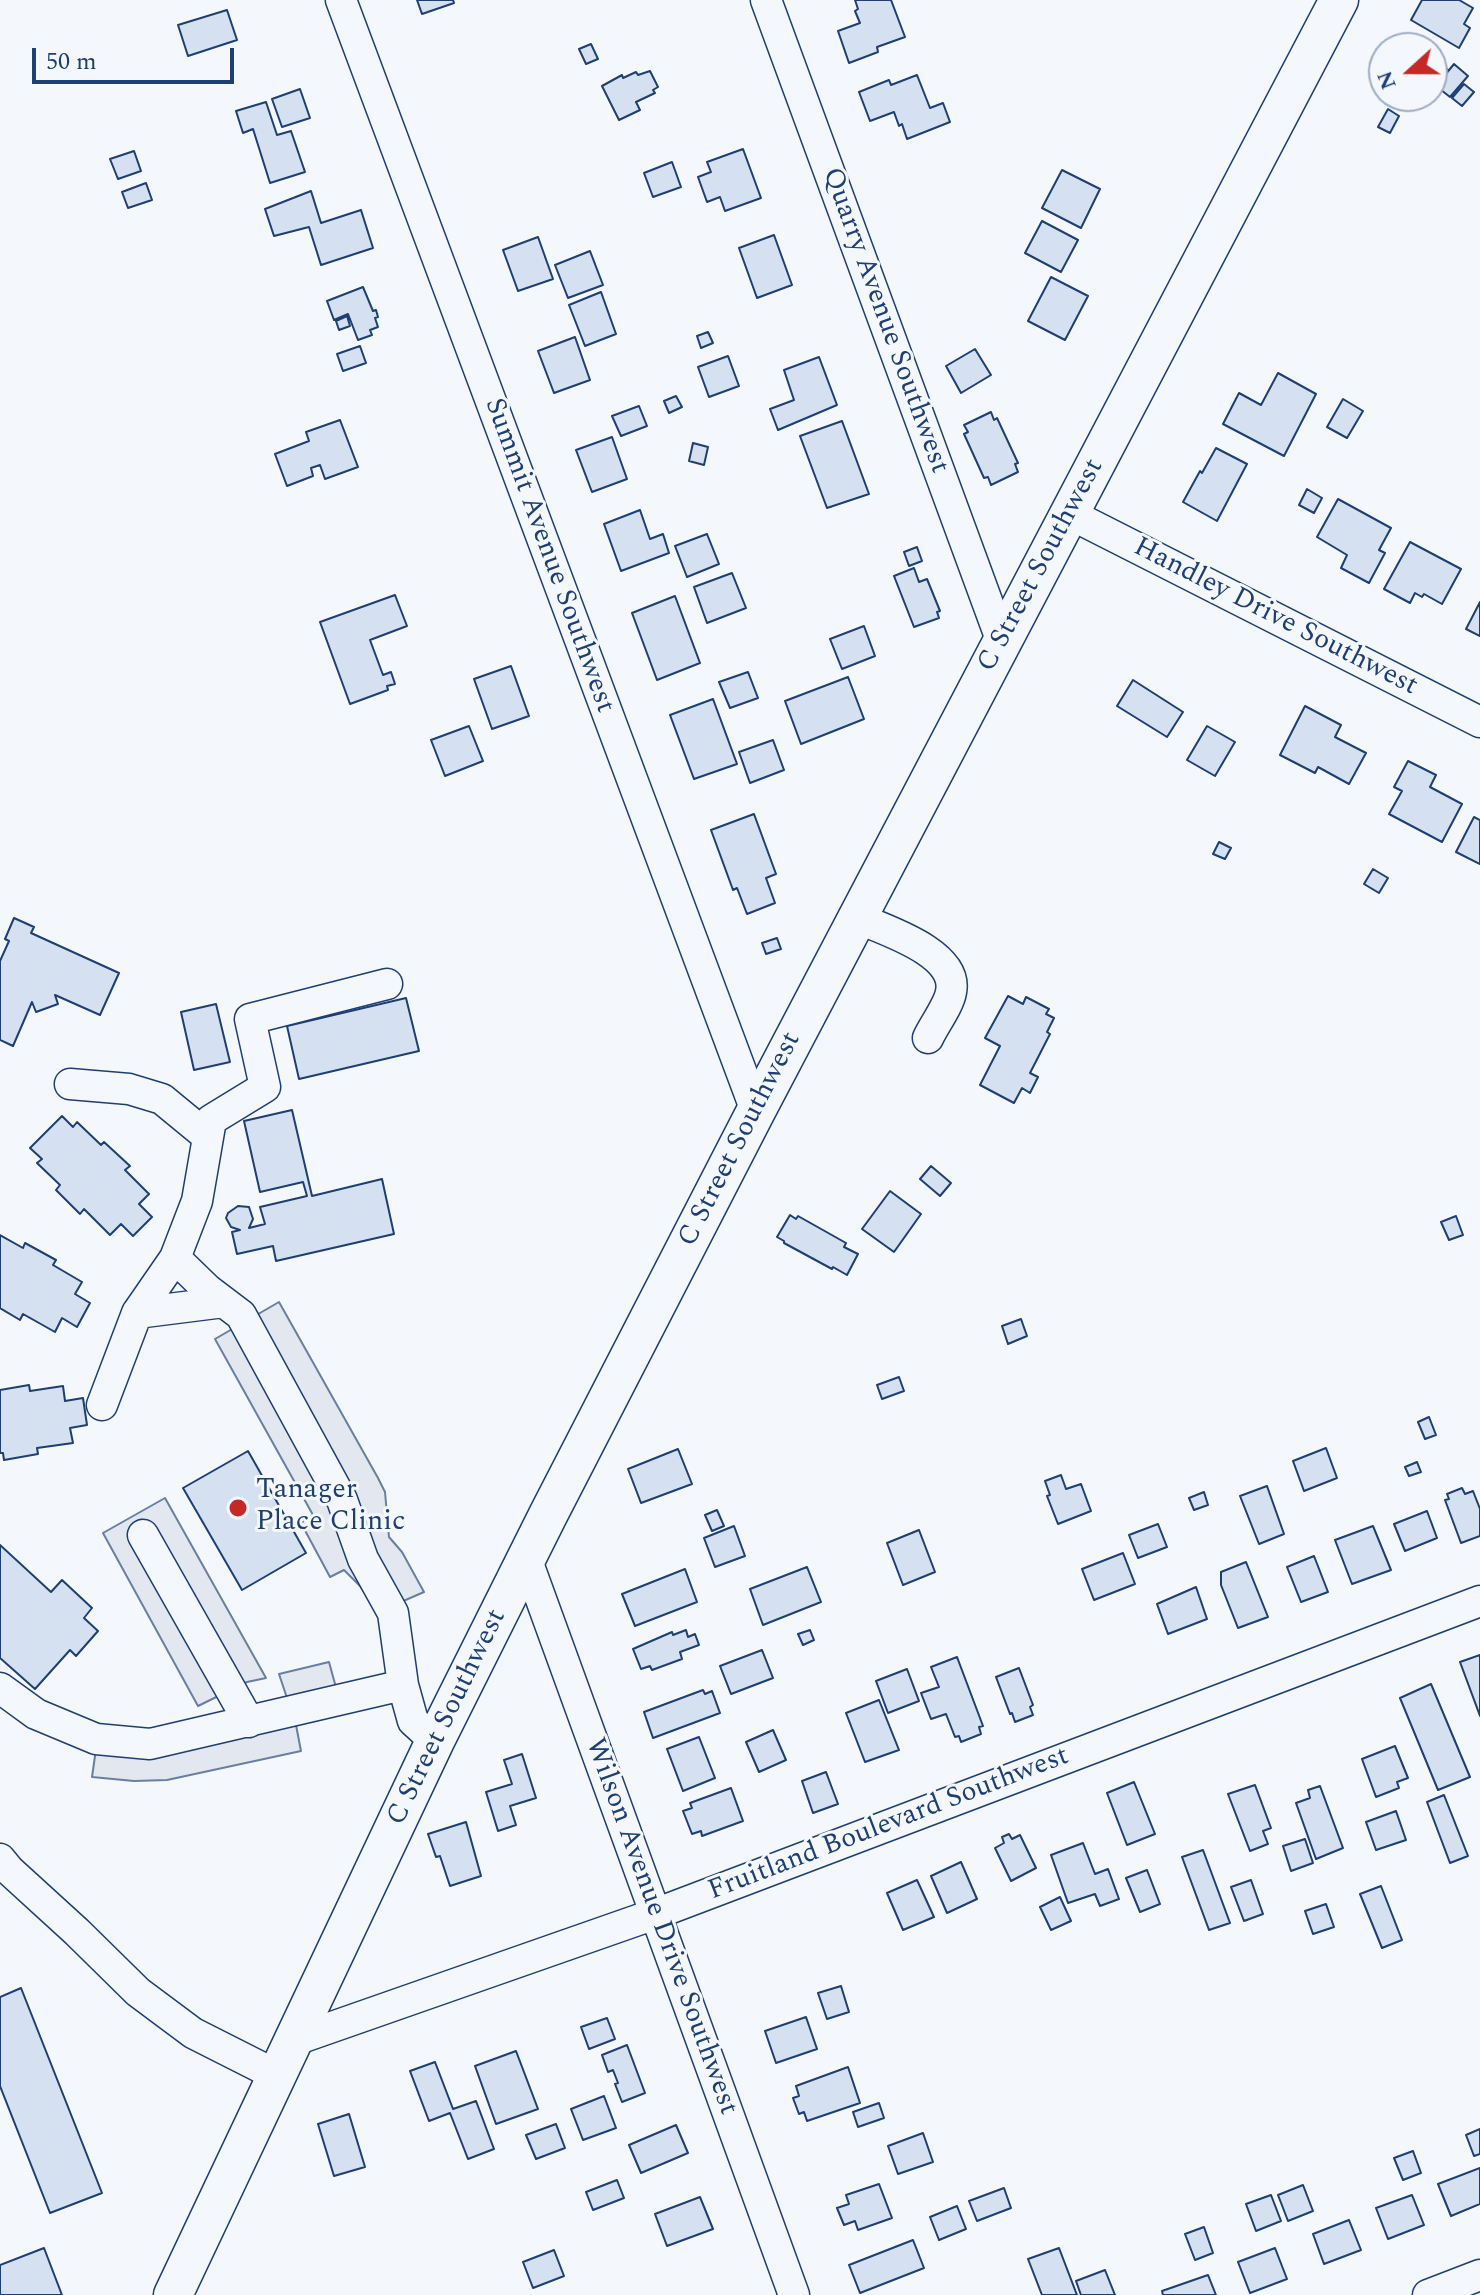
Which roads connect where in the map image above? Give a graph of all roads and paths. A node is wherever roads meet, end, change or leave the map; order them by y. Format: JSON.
{"nodes":[{"id":1,"x":341,"y":0,"type":"edge"},
{"id":2,"x":766,"y":0,"type":"edge"},
{"id":3,"x":1339,"y":0,"type":"edge"},
{"id":4,"x":1070,"y":514,"type":"junction"},
{"id":5,"x":1002,"y":642,"type":"junction"},
{"id":6,"x":1480,"y":722,"type":"edge"},
{"id":7,"x":857,"y":918,"type":"junction"},
{"id":8,"x":387,"y":984,"type":"dead end"},
{"id":9,"x":928,"y":1038,"type":"dead end"},
{"id":10,"x":70,"y":1084,"type":"dead end"},
{"id":11,"x":756,"y":1111,"type":"junction"},
{"id":12,"x":207,"y":1136,"type":"junction"},
{"id":13,"x":175,"y":1258,"type":"junction"},
{"id":14,"x":224,"y":1302,"type":"junction"},
{"id":15,"x":137,"y":1313,"type":"junction"},
{"id":16,"x":102,"y":1405,"type":"dead end"},
{"id":17,"x":143,"y":1535,"type":"dead end"},
{"id":18,"x":526,"y":1558,"type":"junction"},
{"id":19,"x":1480,"y":1601,"type":"edge"},
{"id":20,"x":403,"y":1685,"type":"junction"},
{"id":21,"x":0,"y":1688,"type":"edge"},
{"id":22,"x":249,"y":1722,"type":"junction"},
{"id":23,"x":435,"y":1741,"type":"junction"},
{"id":24,"x":3,"y":1869,"type":"edge"},
{"id":25,"x":655,"y":1914,"type":"junction"},
{"id":26,"x":295,"y":2040,"type":"junction"},
{"id":27,"x":278,"y":2076,"type":"junction"},
{"id":28,"x":1480,"y":2275,"type":"edge"},
{"id":29,"x":173,"y":2295,"type":"edge"},
{"id":30,"x":794,"y":2295,"type":"edge"},
{"id":31,"x":1428,"y":2295,"type":"edge"}],
"edges":[{"from":1,"to":11,"type":"street","name":"Summit Avenue Southwest"},
{"from":2,"to":5,"type":"street","name":"Quarry Avenue Southwest"},
{"from":3,"to":4,"type":"main road","name":"C Street Southwest"},
{"from":4,"to":5,"type":"main road","name":"C Street Southwest"},
{"from":4,"to":6,"type":"street","name":"Handley Drive Southwest"},
{"from":5,"to":7,"type":"main road","name":"C Street Southwest"},
{"from":7,"to":9,"type":"street"},
{"from":7,"to":11,"type":"main road","name":"C Street Southwest"},
{"from":8,"to":12,"type":"street"},
{"from":10,"to":12,"type":"street"},
{"from":11,"to":18,"type":"main road","name":"C Street Southwest"},
{"from":12,"to":13,"type":"street"},
{"from":13,"to":14,"type":"street"},
{"from":13,"to":15,"type":"street"},
{"from":14,"to":15,"type":"street"},
{"from":14,"to":20,"type":"street"},
{"from":15,"to":16,"type":"street"},
{"from":17,"to":22,"type":"street"},
{"from":18,"to":23,"type":"main road","name":"C Street Southwest"},
{"from":18,"to":25,"type":"street","name":"Wilson Avenue Drive Southwest"},
{"from":19,"to":25,"type":"street","name":"Fruitland Boulevard Southwest"},
{"from":20,"to":22,"type":"street"},
{"from":20,"to":23,"type":"street"},
{"from":21,"to":22,"type":"street"},
{"from":23,"to":26,"type":"main road","name":"C Street Southwest"},
{"from":24,"to":27,"type":"street"},
{"from":25,"to":26,"type":"street","name":"Fruitland Boulevard Southwest"},
{"from":25,"to":30,"type":"street","name":"Wilson Avenue Drive Southwest"},
{"from":26,"to":27,"type":"main road","name":"C Street Southwest"},
{"from":27,"to":29,"type":"main road","name":"C Street Southwest"},
{"from":28,"to":31,"type":"street"}]}
